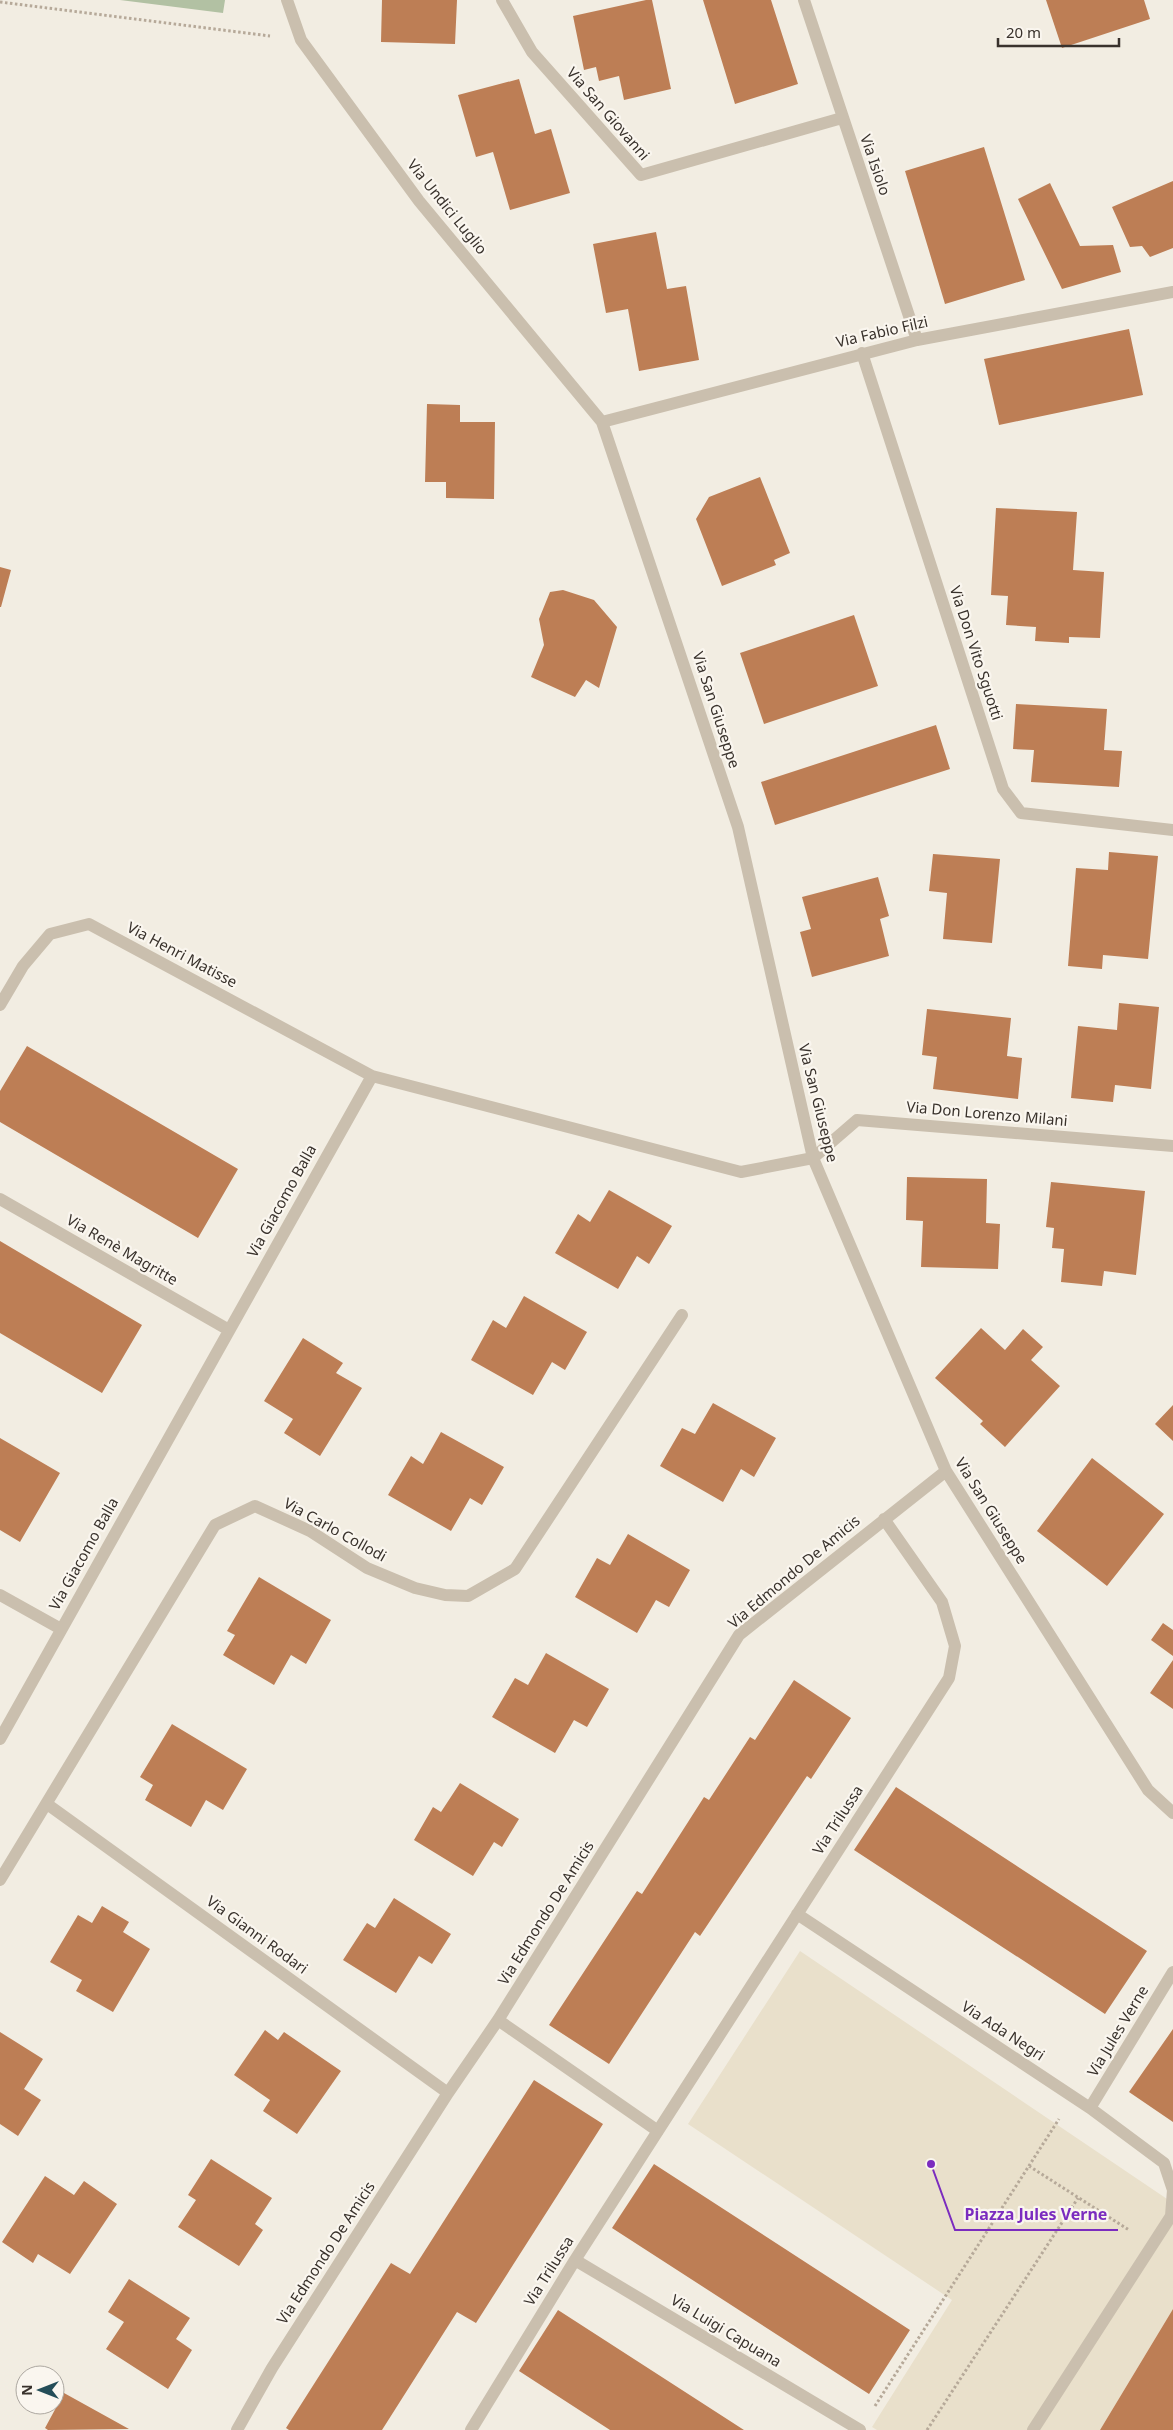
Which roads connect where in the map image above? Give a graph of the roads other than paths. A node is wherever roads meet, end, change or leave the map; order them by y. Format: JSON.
{"nodes":[{"id":1,"x":287,"y":0,"type":"edge"},
{"id":2,"x":502,"y":0,"type":"edge"},
{"id":3,"x":804,"y":0,"type":"edge"},
{"id":4,"x":842,"y":118,"type":"junction"},
{"id":5,"x":1173,"y":292,"type":"edge"},
{"id":6,"x":917,"y":340,"type":"junction"},
{"id":7,"x":862,"y":353,"type":"junction"},
{"id":8,"x":602,"y":422,"type":"junction"},
{"id":9,"x":1173,"y":830,"type":"edge"},
{"id":10,"x":0,"y":1005,"type":"edge"},
{"id":11,"x":372,"y":1076,"type":"junction"},
{"id":12,"x":1173,"y":1146,"type":"edge"},
{"id":13,"x":813,"y":1158,"type":"junction"},
{"id":14,"x":0,"y":1199,"type":"edge"},
{"id":15,"x":682,"y":1315,"type":"dead end"},
{"id":16,"x":229,"y":1330,"type":"junction"},
{"id":17,"x":946,"y":1471,"type":"junction"},
{"id":18,"x":884,"y":1519,"type":"junction"},
{"id":19,"x":0,"y":1595,"type":"edge"},
{"id":20,"x":62,"y":1629,"type":"junction"},
{"id":21,"x":0,"y":1739,"type":"edge"},
{"id":22,"x":47,"y":1804,"type":"junction"},
{"id":23,"x":1173,"y":1814,"type":"edge"},
{"id":24,"x":0,"y":1880,"type":"edge"},
{"id":25,"x":797,"y":1914,"type":"junction"},
{"id":26,"x":1173,"y":1972,"type":"edge"},
{"id":27,"x":498,"y":2020,"type":"junction"},
{"id":28,"x":448,"y":2093,"type":"junction"},
{"id":29,"x":1090,"y":2108,"type":"junction"},
{"id":30,"x":658,"y":2131,"type":"junction"},
{"id":31,"x":1173,"y":2190,"type":"edge"},
{"id":32,"x":575,"y":2260,"type":"junction"},
{"id":33,"x":237,"y":2430,"type":"edge"},
{"id":34,"x":471,"y":2430,"type":"edge"},
{"id":35,"x":860,"y":2430,"type":"edge"},
{"id":36,"x":1033,"y":2430,"type":"edge"}],
"edges":[{"from":1,"to":8,"type":"street","name":"Via Undici Luglio"},
{"from":2,"to":4,"type":"street","name":"Via San Giovanni"},
{"from":3,"to":4,"type":"street","name":"Via Isiolo"},
{"from":4,"to":6,"type":"street","name":"Via Isiolo"},
{"from":5,"to":6,"type":"street","name":"Via Fabio Filzi"},
{"from":6,"to":7,"type":"street","name":"Via Fabio Filzi"},
{"from":7,"to":8,"type":"street","name":"Via Fabio Filzi"},
{"from":7,"to":9,"type":"street","name":"Via Don Vito Sguotti"},
{"from":8,"to":13,"type":"street","name":"Via San Giuseppe"},
{"from":10,"to":11,"type":"street","name":"Via Henri Matisse"},
{"from":11,"to":13,"type":"street"},
{"from":11,"to":16,"type":"street","name":"Via Giacomo Balla"},
{"from":12,"to":13,"type":"street","name":"Via Don Lorenzo Milani"},
{"from":13,"to":17,"type":"street","name":"Via San Giuseppe"},
{"from":14,"to":16,"type":"street","name":"Via Renè Magritte"},
{"from":15,"to":22,"type":"street","name":"Via Carlo Collodi"},
{"from":16,"to":20,"type":"street","name":"Via Giacomo Balla"},
{"from":17,"to":18,"type":"street","name":"Via Edmondo De Amicis"},
{"from":17,"to":23,"type":"street","name":"Via San Giuseppe"},
{"from":18,"to":25,"type":"street","name":"Via Trilussa"},
{"from":18,"to":27,"type":"street","name":"Via Edmondo De Amicis"},
{"from":19,"to":20,"type":"street"},
{"from":20,"to":21,"type":"street","name":"Via Giacomo Balla"},
{"from":22,"to":24,"type":"street","name":"Via Carlo Collodi"},
{"from":22,"to":28,"type":"street","name":"Via Gianni Rodari"},
{"from":25,"to":29,"type":"street","name":"Via Ada Negri"},
{"from":25,"to":30,"type":"street","name":"Via Trilussa"},
{"from":26,"to":29,"type":"street","name":"Via Jules Verne"},
{"from":27,"to":28,"type":"street","name":"Via Edmondo De Amicis"},
{"from":27,"to":30,"type":"street"},
{"from":28,"to":33,"type":"street","name":"Via Edmondo De Amicis"},
{"from":29,"to":31,"type":"street","name":"Via Ada Negri"},
{"from":30,"to":32,"type":"street","name":"Via Trilussa"},
{"from":31,"to":36,"type":"street","name":"Via Ada Negri"},
{"from":32,"to":34,"type":"street","name":"Via Trilussa"},
{"from":32,"to":35,"type":"street","name":"Via Luigi Capuana"}]}
